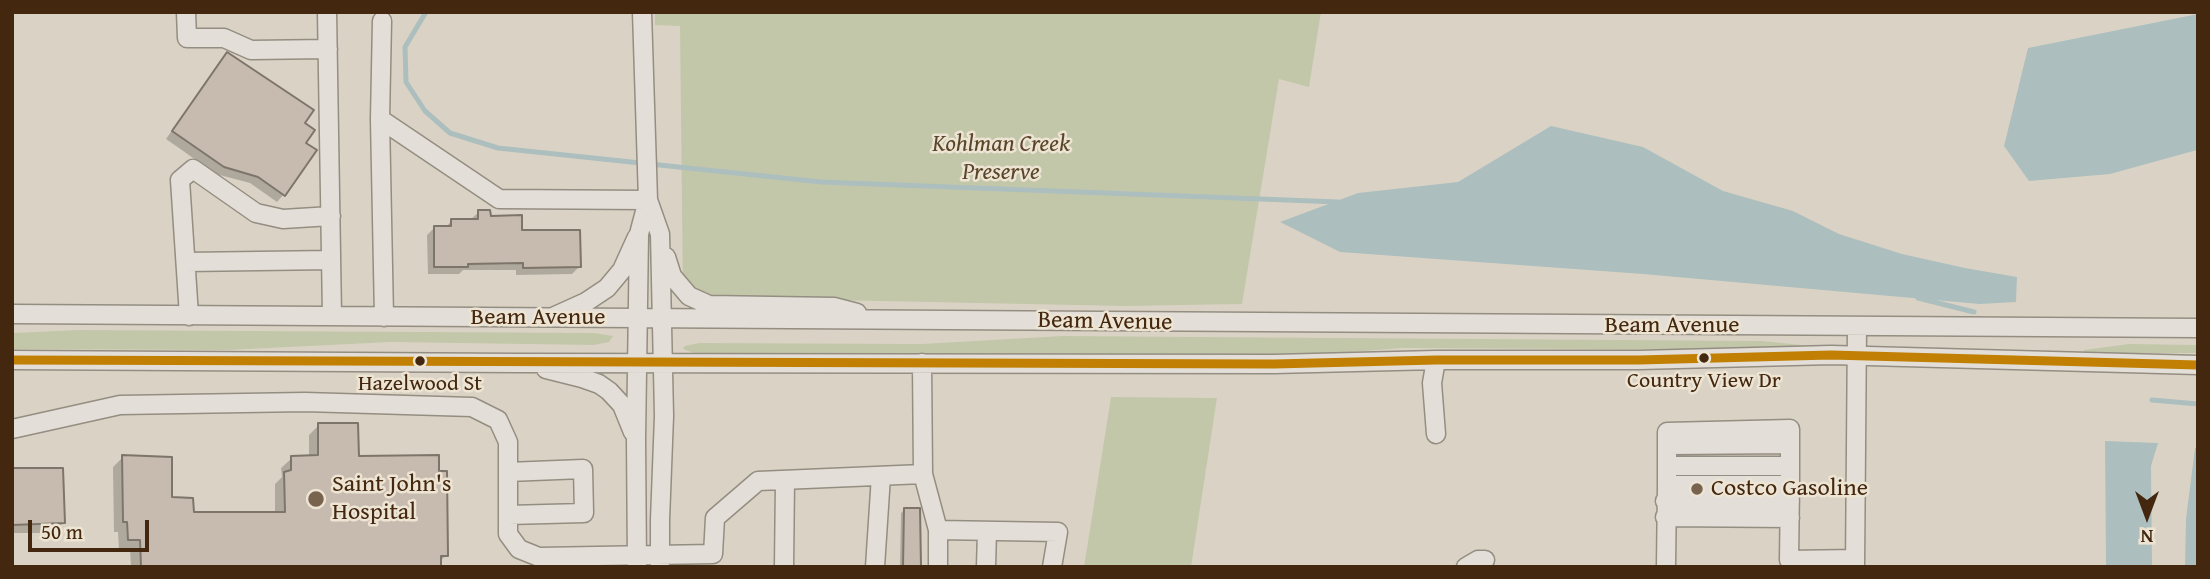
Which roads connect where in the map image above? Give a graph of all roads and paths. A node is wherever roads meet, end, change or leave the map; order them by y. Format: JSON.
{"nodes":[{"id":1,"x":186,"y":12,"type":"edge"},
{"id":2,"x":327,"y":12,"type":"edge"},
{"id":3,"x":642,"y":12,"type":"edge"},
{"id":4,"x":382,"y":21,"type":"dead end"},
{"id":5,"x":328,"y":49,"type":"junction"},
{"id":6,"x":380,"y":119,"type":"junction"},
{"id":7,"x":648,"y":200,"type":"junction"},
{"id":8,"x":331,"y":216,"type":"junction"},
{"id":9,"x":639,"y":234,"type":"junction"},
{"id":10,"x":660,"y":234,"type":"junction"},
{"id":11,"x":331,"y":260,"type":"junction"},
{"id":12,"x":186,"y":262,"type":"junction"},
{"id":13,"x":12,"y":314,"type":"edge"},
{"id":14,"x":189,"y":316,"type":"junction"},
{"id":15,"x":332,"y":316,"type":"junction"},
{"id":16,"x":384,"y":317,"type":"junction"},
{"id":17,"x":549,"y":318,"type":"junction"},
{"id":18,"x":639,"y":318,"type":"junction"},
{"id":19,"x":662,"y":318,"type":"junction"},
{"id":20,"x":884,"y":320,"type":"junction"},
{"id":21,"x":1857,"y":327,"type":"junction"},
{"id":22,"x":2198,"y":328,"type":"edge"},
{"id":23,"x":1857,"y":356,"type":"junction"},
{"id":24,"x":12,"y":360,"type":"edge"},
{"id":25,"x":1436,"y":360,"type":"junction"},
{"id":26,"x":638,"y":362,"type":"junction"},
{"id":27,"x":518,"y":363,"type":"junction"},
{"id":28,"x":663,"y":363,"type":"junction"},
{"id":29,"x":922,"y":363,"type":"junction"},
{"id":30,"x":2198,"y":365,"type":"edge"},
{"id":31,"x":12,"y":429,"type":"edge"},
{"id":32,"x":1436,"y":434,"type":"dead end"},
{"id":33,"x":636,"y":439,"type":"junction"},
{"id":34,"x":1667,"y":466,"type":"junction"},
{"id":35,"x":1790,"y":466,"type":"junction"},
{"id":36,"x":508,"y":471,"type":"junction"},
{"id":37,"x":923,"y":474,"type":"junction"},
{"id":38,"x":881,"y":475,"type":"junction"},
{"id":39,"x":785,"y":480,"type":"junction"},
{"id":40,"x":1666,"y":501,"type":"junction"},
{"id":41,"x":1790,"y":501,"type":"junction"},
{"id":42,"x":508,"y":515,"type":"junction"},
{"id":43,"x":938,"y":530,"type":"junction"},
{"id":44,"x":987,"y":531,"type":"junction"},
{"id":45,"x":1485,"y":559,"type":"dead end"},
{"id":46,"x":713,"y":560,"type":"edge"},
{"id":47,"x":637,"y":561,"type":"edge"},
{"id":48,"x":660,"y":561,"type":"edge"},
{"id":49,"x":1666,"y":563,"type":"edge"},
{"id":50,"x":1855,"y":563,"type":"edge"},
{"id":51,"x":784,"y":567,"type":"edge"},
{"id":52,"x":876,"y":567,"type":"edge"},
{"id":53,"x":938,"y":567,"type":"edge"},
{"id":54,"x":986,"y":567,"type":"edge"},
{"id":55,"x":1052,"y":567,"type":"edge"},
{"id":56,"x":1466,"y":567,"type":"edge"}],
"edges":[{"from":1,"to":5,"type":"street"},
{"from":2,"to":5,"type":"street"},
{"from":3,"to":7,"type":"street"},
{"from":4,"to":6,"type":"street"},
{"from":5,"to":8,"type":"street"},
{"from":6,"to":7,"type":"street"},
{"from":6,"to":16,"type":"street"},
{"from":7,"to":9,"type":"street"},
{"from":7,"to":10,"type":"street"},
{"from":8,"to":11,"type":"street"},
{"from":8,"to":12,"type":"street"},
{"from":9,"to":17,"type":"street"},
{"from":9,"to":18,"type":"street"},
{"from":10,"to":19,"type":"street"},
{"from":10,"to":20,"type":"street"},
{"from":11,"to":12,"type":"street"},
{"from":11,"to":15,"type":"street"},
{"from":12,"to":14,"type":"street"},
{"from":13,"to":14,"type":"street","name":"Beam Avenue"},
{"from":14,"to":15,"type":"street","name":"Beam Avenue"},
{"from":15,"to":16,"type":"street","name":"Beam Avenue"},
{"from":16,"to":17,"type":"street","name":"Beam Avenue"},
{"from":17,"to":18,"type":"street","name":"Beam Avenue"},
{"from":18,"to":19,"type":"street","name":"Beam Avenue"},
{"from":18,"to":26,"type":"street"},
{"from":19,"to":20,"type":"street","name":"Beam Avenue"},
{"from":19,"to":28,"type":"street"},
{"from":20,"to":21,"type":"street","name":"Beam Avenue"},
{"from":21,"to":22,"type":"street","name":"Beam Avenue"},
{"from":21,"to":23,"type":"street"},
{"from":23,"to":25,"type":"street","name":"Beam Avenue"},
{"from":23,"to":30,"type":"street","name":"Beam Avenue"},
{"from":23,"to":50,"type":"street"},
{"from":24,"to":27,"type":"street","name":"Beam Avenue"},
{"from":25,"to":29,"type":"street","name":"Beam Avenue"},
{"from":25,"to":32,"type":"street"},
{"from":26,"to":27,"type":"street","name":"Beam Avenue"},
{"from":26,"to":28,"type":"street","name":"Beam Avenue"},
{"from":26,"to":33,"type":"street"},
{"from":27,"to":33,"type":"street"},
{"from":28,"to":29,"type":"street","name":"Beam Avenue"},
{"from":28,"to":48,"type":"street"},
{"from":29,"to":37,"type":"street"},
{"from":31,"to":36,"type":"street"},
{"from":33,"to":47,"type":"street"},
{"from":34,"to":35,"type":"street"},
{"from":34,"to":35,"type":"street"},
{"from":34,"to":40,"type":"street"},
{"from":35,"to":41,"type":"street"},
{"from":36,"to":42,"type":"street"},
{"from":36,"to":42,"type":"street"},
{"from":37,"to":38,"type":"street"},
{"from":37,"to":43,"type":"street"},
{"from":38,"to":39,"type":"street"},
{"from":38,"to":52,"type":"street"},
{"from":39,"to":46,"type":"street"},
{"from":39,"to":51,"type":"street"},
{"from":40,"to":41,"type":"street"},
{"from":40,"to":41,"type":"street"},
{"from":40,"to":49,"type":"street"},
{"from":41,"to":50,"type":"street"},
{"from":42,"to":47,"type":"street"},
{"from":43,"to":44,"type":"street"},
{"from":43,"to":53,"type":"street"},
{"from":44,"to":54,"type":"street"},
{"from":44,"to":55,"type":"street"},
{"from":45,"to":56,"type":"street"},
{"from":46,"to":48,"type":"street"},
{"from":47,"to":48,"type":"street"}]}
